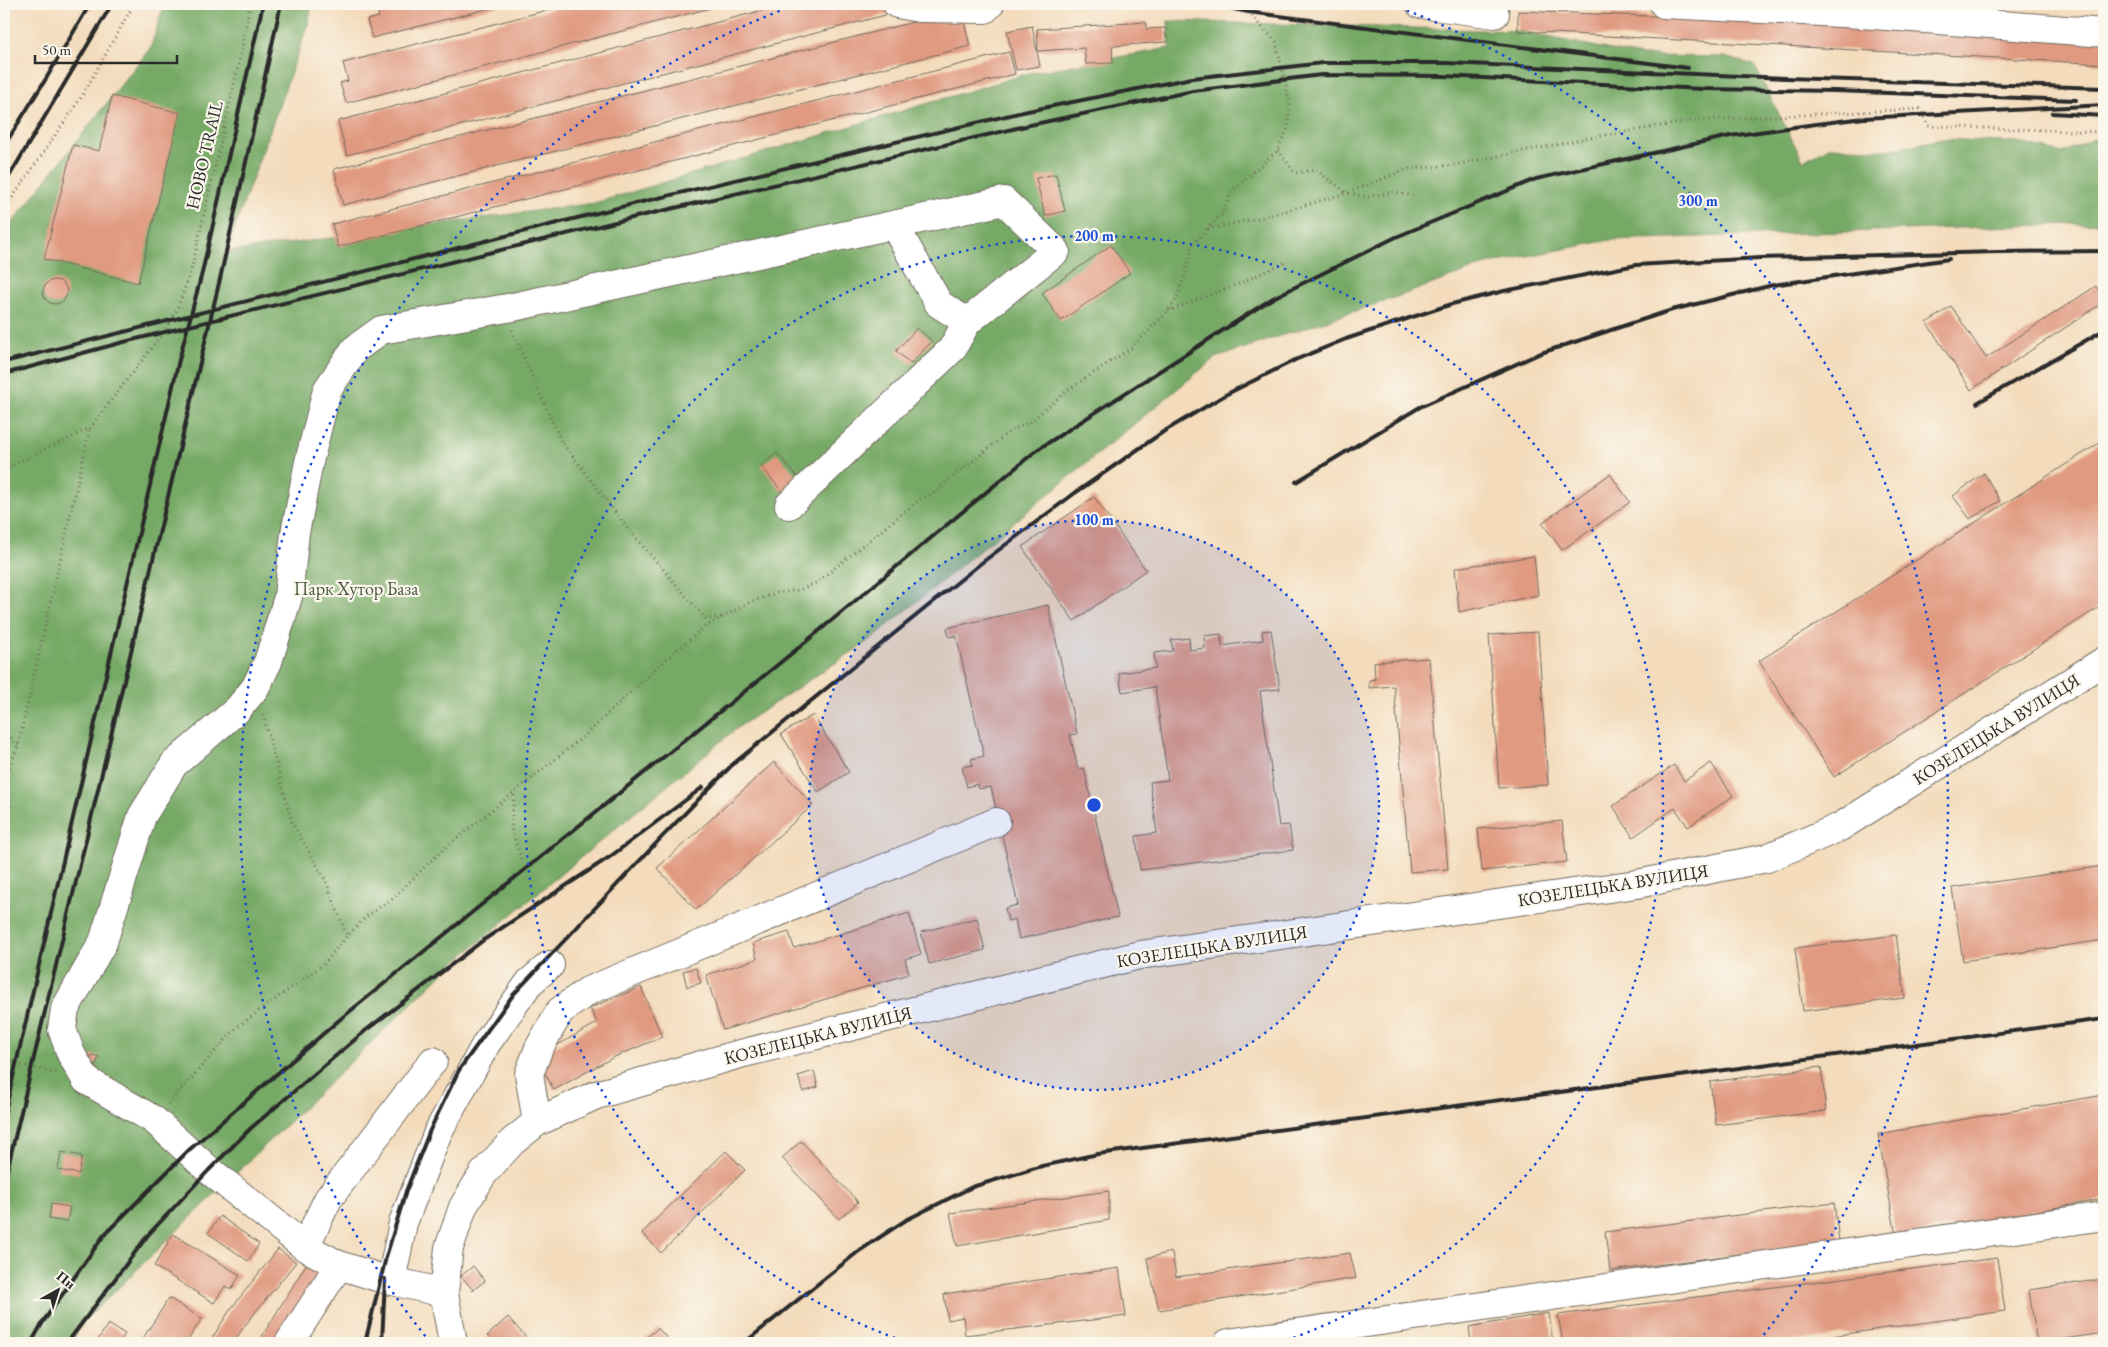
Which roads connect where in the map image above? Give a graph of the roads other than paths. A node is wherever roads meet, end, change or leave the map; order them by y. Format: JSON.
{"nodes":[{"id":1,"x":896,"y":4,"type":"edge"},
{"id":2,"x":1420,"y":4,"type":"edge"},
{"id":3,"x":1664,"y":4,"type":"edge"},
{"id":4,"x":988,"y":6,"type":"edge"},
{"id":5,"x":1495,"y":14,"type":"dead end"},
{"id":6,"x":2104,"y":33,"type":"edge"},
{"id":7,"x":894,"y":225,"type":"junction"},
{"id":8,"x":967,"y":322,"type":"junction"},
{"id":9,"x":789,"y":505,"type":"dead end"},
{"id":10,"x":2104,"y":661,"type":"edge"},
{"id":11,"x":996,"y":822,"type":"dead end"},
{"id":12,"x":550,"y":965,"type":"dead end"},
{"id":13,"x":433,"y":1061,"type":"dead end"},
{"id":14,"x":537,"y":1122,"type":"junction"},
{"id":15,"x":2104,"y":1216,"type":"edge"},
{"id":16,"x":305,"y":1247,"type":"junction"},
{"id":17,"x":339,"y":1265,"type":"junction"},
{"id":18,"x":392,"y":1281,"type":"junction"},
{"id":19,"x":444,"y":1293,"type":"junction"},
{"id":20,"x":1306,"y":1338,"type":"edge"},
{"id":21,"x":289,"y":1343,"type":"edge"},
{"id":22,"x":453,"y":1343,"type":"edge"},
{"id":23,"x":1228,"y":1343,"type":"edge"}],
"edges":[{"from":1,"to":4,"type":"street"},
{"from":2,"to":5,"type":"street"},
{"from":3,"to":6,"type":"street"},
{"from":7,"to":8,"type":"street"},
{"from":7,"to":8,"type":"street"},
{"from":7,"to":16,"type":"street"},
{"from":8,"to":9,"type":"street"},
{"from":10,"to":14,"type":"street","name":"КОЗЕЛЕЦЬКА ВУЛИЦЯ"},
{"from":11,"to":14,"type":"street"},
{"from":12,"to":18,"type":"street"},
{"from":13,"to":16,"type":"street"},
{"from":14,"to":19,"type":"street","name":"КОЗЕЛЕЦЬКА ВУЛИЦЯ"},
{"from":15,"to":20,"type":"street"},
{"from":16,"to":17,"type":"street"},
{"from":17,"to":18,"type":"street"},
{"from":17,"to":21,"type":"street"},
{"from":18,"to":19,"type":"street"},
{"from":19,"to":22,"type":"street","name":"КОЗЕЛЕЦЬКА ВУЛИЦЯ"},
{"from":20,"to":23,"type":"street"}]}
